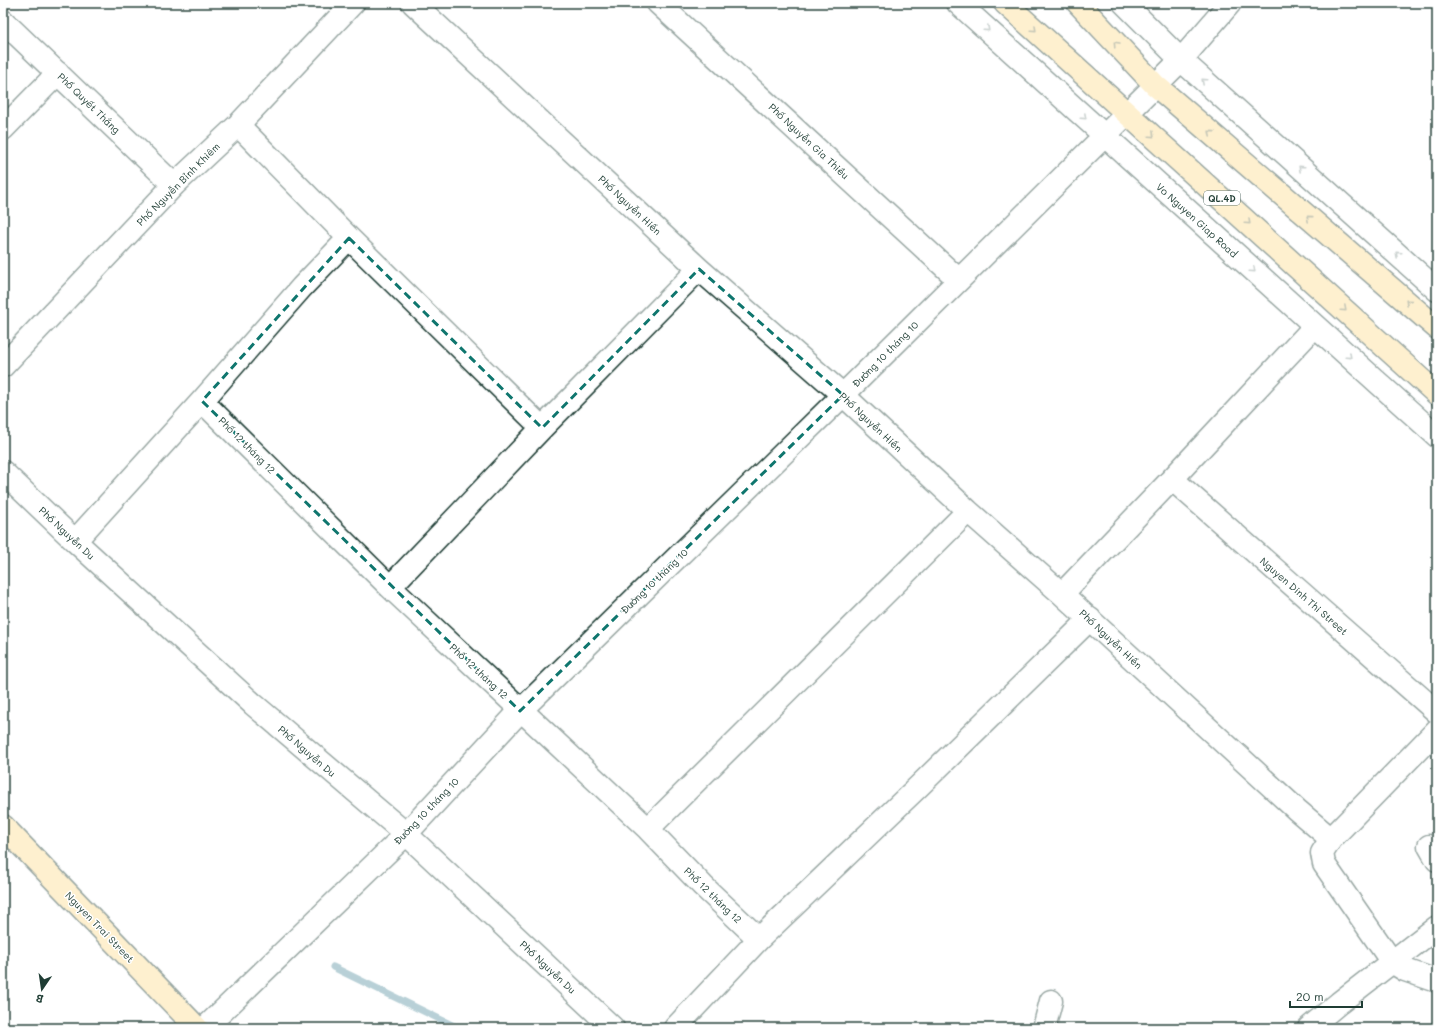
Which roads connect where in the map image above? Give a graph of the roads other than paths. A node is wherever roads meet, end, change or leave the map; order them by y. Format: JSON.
{"nodes":[{"id":1,"x":353,"y":3,"type":"edge"},
{"id":2,"x":413,"y":3,"type":"edge"},
{"id":3,"x":658,"y":3,"type":"edge"},
{"id":4,"x":958,"y":3,"type":"edge"},
{"id":5,"x":1005,"y":3,"type":"edge"},
{"id":6,"x":1078,"y":3,"type":"edge"},
{"id":7,"x":1124,"y":3,"type":"edge"},
{"id":8,"x":1230,"y":3,"type":"edge"},
{"id":9,"x":3,"y":21,"type":"edge"},
{"id":10,"x":1180,"y":60,"type":"junction"},
{"id":11,"x":58,"y":73,"type":"junction"},
{"id":12,"x":1155,"y":85,"type":"junction"},
{"id":13,"x":1127,"y":113,"type":"junction"},
{"id":14,"x":238,"y":125,"type":"junction"},
{"id":15,"x":3,"y":129,"type":"edge"},
{"id":16,"x":1105,"y":136,"type":"junction"},
{"id":17,"x":174,"y":185,"type":"junction"},
{"id":18,"x":349,"y":238,"type":"junction"},
{"id":19,"x":699,"y":270,"type":"junction"},
{"id":20,"x":959,"y":280,"type":"junction"},
{"id":21,"x":1437,"y":290,"type":"edge"},
{"id":22,"x":1315,"y":326,"type":"junction"},
{"id":23,"x":1437,"y":328,"type":"edge"},
{"id":24,"x":3,"y":366,"type":"edge"},
{"id":25,"x":1437,"y":394,"type":"edge"},
{"id":26,"x":843,"y":395,"type":"junction"},
{"id":27,"x":202,"y":401,"type":"junction"},
{"id":28,"x":542,"y":428,"type":"junction"},
{"id":29,"x":1437,"y":436,"type":"edge"},
{"id":30,"x":3,"y":472,"type":"edge"},
{"id":31,"x":1172,"y":479,"type":"junction"},
{"id":32,"x":968,"y":511,"type":"junction"},
{"id":33,"x":74,"y":541,"type":"junction"},
{"id":34,"x":390,"y":587,"type":"junction"},
{"id":35,"x":1062,"y":594,"type":"junction"},
{"id":36,"x":1090,"y":619,"type":"junction"},
{"id":37,"x":520,"y":711,"type":"junction"},
{"id":38,"x":1437,"y":712,"type":"edge"},
{"id":39,"x":1437,"y":730,"type":"edge"},
{"id":40,"x":3,"y":826,"type":"edge"},
{"id":41,"x":648,"y":829,"type":"junction"},
{"id":42,"x":406,"y":834,"type":"junction"},
{"id":43,"x":1331,"y":838,"type":"junction"},
{"id":44,"x":1437,"y":927,"type":"edge"},
{"id":45,"x":759,"y":939,"type":"junction"},
{"id":46,"x":1392,"y":962,"type":"junction"},
{"id":47,"x":1437,"y":981,"type":"edge"},
{"id":48,"x":1051,"y":1001,"type":"dead end"},
{"id":49,"x":197,"y":1028,"type":"edge"},
{"id":50,"x":205,"y":1028,"type":"edge"},
{"id":51,"x":613,"y":1028,"type":"edge"},
{"id":52,"x":675,"y":1028,"type":"edge"},
{"id":53,"x":1044,"y":1028,"type":"edge"},
{"id":54,"x":1309,"y":1028,"type":"edge"}],
"edges":[{"from":1,"to":14,"type":"street","name":"Phố Nguyễn Bỉnh Khiêm"},
{"from":2,"to":19,"type":"street","name":"Phố Nguyễn Hiền"},
{"from":3,"to":20,"type":"street","name":"Phố Nguyễn Gia Thiều"},
{"from":4,"to":16,"type":"street","name":"Vo Nguyen Giap Road","one_way":true},
{"from":5,"to":13,"type":"main road","number":"QL.4D","one_way":true},
{"from":12,"to":6,"type":"main road","one_way":true},
{"from":7,"to":10,"type":"street"},
{"from":8,"to":10,"type":"street","name":"Đường 10 tháng 10"},
{"from":9,"to":11,"type":"street","name":"Phố Quyết Thắng"},
{"from":10,"to":12,"type":"street","name":"Đường 10 tháng 10"},
{"from":21,"to":10,"type":"street","one_way":true},
{"from":11,"to":15,"type":"street"},
{"from":11,"to":17,"type":"street","name":"Phố Quyết Thắng"},
{"from":12,"to":13,"type":"street","name":"Đường 10 tháng 10"},
{"from":23,"to":12,"type":"main road","one_way":true},
{"from":13,"to":16,"type":"street","name":"Đường 10 tháng 10"},
{"from":13,"to":25,"type":"main road","number":"QL.4D","one_way":true},
{"from":14,"to":17,"type":"street","name":"Phố Nguyễn Bỉnh Khiêm"},
{"from":14,"to":18,"type":"street"},
{"from":16,"to":20,"type":"street","name":"Đường 10 tháng 10"},
{"from":16,"to":22,"type":"street","name":"Vo Nguyen Giap Road","one_way":true},
{"from":17,"to":24,"type":"street","name":"Phố Nguyễn Bỉnh Khiêm"},
{"from":18,"to":27,"type":"street"},
{"from":18,"to":28,"type":"street"},
{"from":19,"to":26,"type":"street","name":"Phố Nguyễn Hiền"},
{"from":19,"to":28,"type":"street"},
{"from":20,"to":26,"type":"street","name":"Đường 10 tháng 10"},
{"from":22,"to":29,"type":"street","name":"Vo Nguyen Giap Road","one_way":true},
{"from":22,"to":31,"type":"street"},
{"from":26,"to":32,"type":"street","name":"Phố Nguyễn Hiền"},
{"from":26,"to":37,"type":"street","name":"Đường 10 tháng 10"},
{"from":27,"to":33,"type":"street"},
{"from":27,"to":34,"type":"street","name":"Phố 12 tháng 12"},
{"from":28,"to":34,"type":"street"},
{"from":30,"to":33,"type":"street","name":"Phố Nguyễn Du"},
{"from":31,"to":35,"type":"street"},
{"from":31,"to":38,"type":"street","name":"Nguyen Dinh Thi Street"},
{"from":32,"to":35,"type":"street","name":"Phố Nguyễn Hiền"},
{"from":32,"to":41,"type":"street"},
{"from":33,"to":42,"type":"street","name":"Phố Nguyễn Du"},
{"from":34,"to":37,"type":"street","name":"Phố 12 tháng 12"},
{"from":35,"to":36,"type":"street","name":"Phố Nguyễn Hiền"},
{"from":36,"to":43,"type":"street","name":"Phố Nguyễn Hiền"},
{"from":36,"to":45,"type":"street"},
{"from":37,"to":41,"type":"street","name":"Phố 12 tháng 12"},
{"from":37,"to":42,"type":"street","name":"Đường 10 tháng 10"},
{"from":39,"to":43,"type":"street"},
{"from":40,"to":49,"type":"main road","name":"Nguyen Trai Street"},
{"from":41,"to":45,"type":"street","name":"Phố 12 tháng 12"},
{"from":42,"to":50,"type":"street","name":"Đường 10 tháng 10"},
{"from":42,"to":51,"type":"street","name":"Phố Nguyễn Du"},
{"from":43,"to":46,"type":"street"},
{"from":44,"to":46,"type":"street"},
{"from":45,"to":52,"type":"street"},
{"from":46,"to":47,"type":"street"},
{"from":46,"to":54,"type":"street"},
{"from":48,"to":53,"type":"street"}]}
